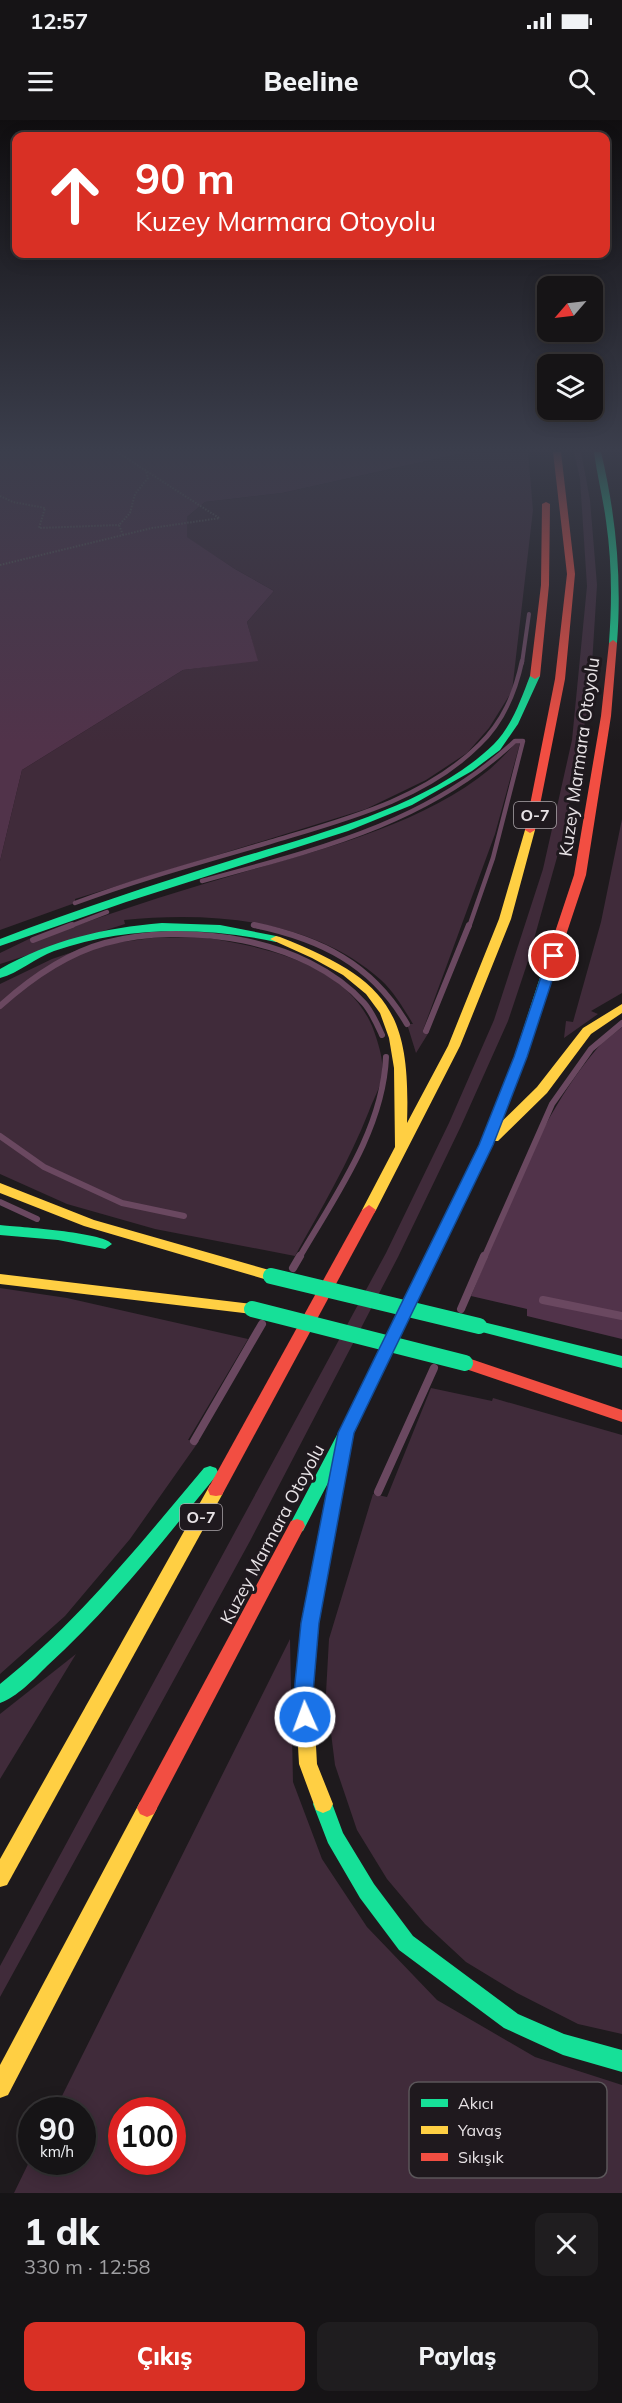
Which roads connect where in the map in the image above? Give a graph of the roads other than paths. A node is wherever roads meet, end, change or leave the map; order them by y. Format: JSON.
{"nodes":[{"id":1,"x":545,"y":549,"type":"edge"},
{"id":2,"x":568,"y":549,"type":"edge"},
{"id":3,"x":614,"y":549,"type":"edge"},
{"id":4,"x":0,"y":943,"type":"edge"},
{"id":5,"x":0,"y":974,"type":"edge"},
{"id":6,"x":622,"y":1008,"type":"edge"},
{"id":7,"x":486,"y":1145,"type":"junction"},
{"id":8,"x":399,"y":1156,"type":"junction"},
{"id":9,"x":0,"y":1188,"type":"edge"},
{"id":10,"x":0,"y":1230,"type":"edge"},
{"id":11,"x":271,"y":1276,"type":"junction"},
{"id":12,"x":0,"y":1279,"type":"edge"},
{"id":13,"x":478,"y":1326,"type":"junction"},
{"id":14,"x":622,"y":1355,"type":"edge"},
{"id":15,"x":622,"y":1362,"type":"edge"},
{"id":16,"x":465,"y":1363,"type":"junction"},
{"id":17,"x":622,"y":1403,"type":"edge"},
{"id":18,"x":622,"y":1416,"type":"edge"},
{"id":19,"x":255,"y":1419,"type":"junction"},
{"id":20,"x":346,"y":1433,"type":"junction"},
{"id":21,"x":0,"y":1695,"type":"edge"},
{"id":22,"x":0,"y":1878,"type":"edge"},
{"id":23,"x":622,"y":2061,"type":"edge"},
{"id":24,"x":0,"y":2087,"type":"edge"}],
"edges":[{"from":1,"to":4,"type":"highway"},
{"from":2,"to":8,"type":"highway","name":"Kuzey Marmara Otoyolu","number":"O-7"},
{"from":3,"to":7,"type":"highway","name":"Kuzey Marmara Otoyolu"},
{"from":5,"to":8,"type":"highway"},
{"from":6,"to":7,"type":"highway"},
{"from":7,"to":20,"type":"highway","name":"Kuzey Marmara Otoyolu"},
{"from":8,"to":19,"type":"highway","name":"Kuzey Marmara Otoyolu","number":"O-7"},
{"from":9,"to":11,"type":"highway"},
{"from":10,"to":11,"type":"highway"},
{"from":11,"to":13,"type":"highway","bridge":true},
{"from":12,"to":16,"type":"highway","bridge":true},
{"from":13,"to":14,"type":"highway"},
{"from":13,"to":15,"type":"highway"},
{"from":16,"to":17,"type":"highway"},
{"from":16,"to":18,"type":"highway"},
{"from":19,"to":21,"type":"highway"},
{"from":19,"to":22,"type":"highway","name":"Kuzey Marmara Otoyolu","number":"O-7"},
{"from":20,"to":23,"type":"highway"},
{"from":20,"to":24,"type":"highway","name":"Kuzey Marmara Otoyolu"}]}
